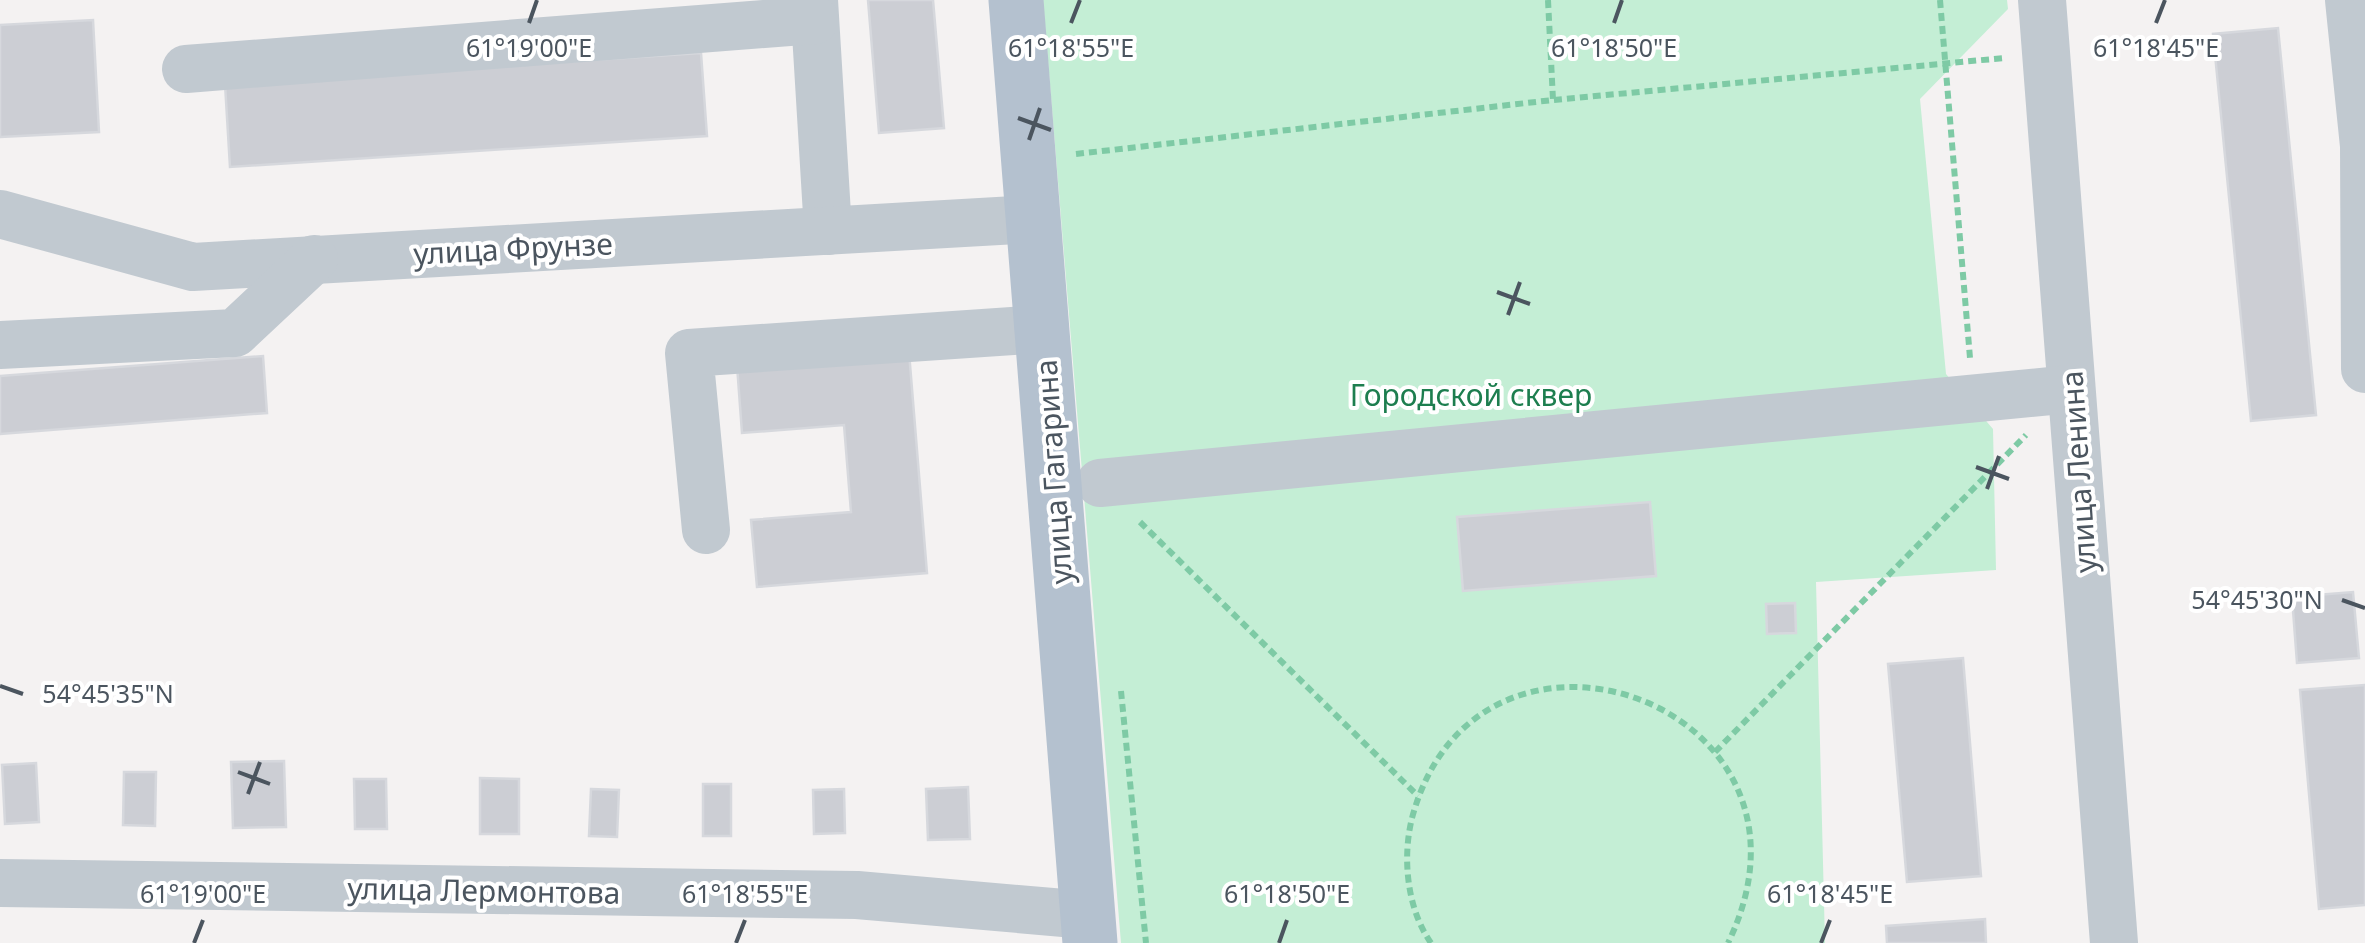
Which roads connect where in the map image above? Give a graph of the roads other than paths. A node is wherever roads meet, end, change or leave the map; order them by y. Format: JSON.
{"nodes":[{"id":1,"x":1016,"y":0,"type":"edge"},
{"id":2,"x":2042,"y":0,"type":"edge"},
{"id":3,"x":2349,"y":0,"type":"edge"},
{"id":4,"x":814,"y":10,"type":"edge"},
{"id":5,"x":186,"y":69,"type":"dead end"},
{"id":6,"x":2364,"y":146,"type":"edge"},
{"id":7,"x":0,"y":214,"type":"edge"},
{"id":8,"x":1033,"y":219,"type":"junction"},
{"id":9,"x":828,"y":231,"type":"junction"},
{"id":10,"x":314,"y":260,"type":"junction"},
{"id":11,"x":1042,"y":329,"type":"junction"},
{"id":12,"x":0,"y":345,"type":"edge"},
{"id":13,"x":2365,"y":369,"type":"edge"},
{"id":14,"x":2072,"y":389,"type":"junction"},
{"id":15,"x":1100,"y":482,"type":"road end"},
{"id":16,"x":706,"y":530,"type":"dead end"},
{"id":17,"x":0,"y":883,"type":"edge"},
{"id":18,"x":1088,"y":929,"type":"edge"},
{"id":19,"x":2114,"y":943,"type":"edge"}],
"edges":[{"from":1,"to":8,"type":"main road","name":"улица Гагарина"},
{"from":2,"to":14,"type":"street","name":"улица Ленина"},
{"from":3,"to":6,"type":"street"},
{"from":4,"to":5,"type":"street"},
{"from":4,"to":9,"type":"street"},
{"from":6,"to":13,"type":"street"},
{"from":7,"to":10,"type":"street","name":"улица Фрунзе"},
{"from":8,"to":9,"type":"street","name":"улица Фрунзе"},
{"from":8,"to":11,"type":"main road","name":"улица Гагарина"},
{"from":9,"to":10,"type":"street","name":"улица Фрунзе"},
{"from":10,"to":12,"type":"street"},
{"from":11,"to":16,"type":"street"},
{"from":11,"to":18,"type":"main road","name":"улица Гагарина"},
{"from":14,"to":15,"type":"street"},
{"from":14,"to":19,"type":"street","name":"улица Ленина"},
{"from":17,"to":18,"type":"street","name":"улица Лермонтова"}]}
